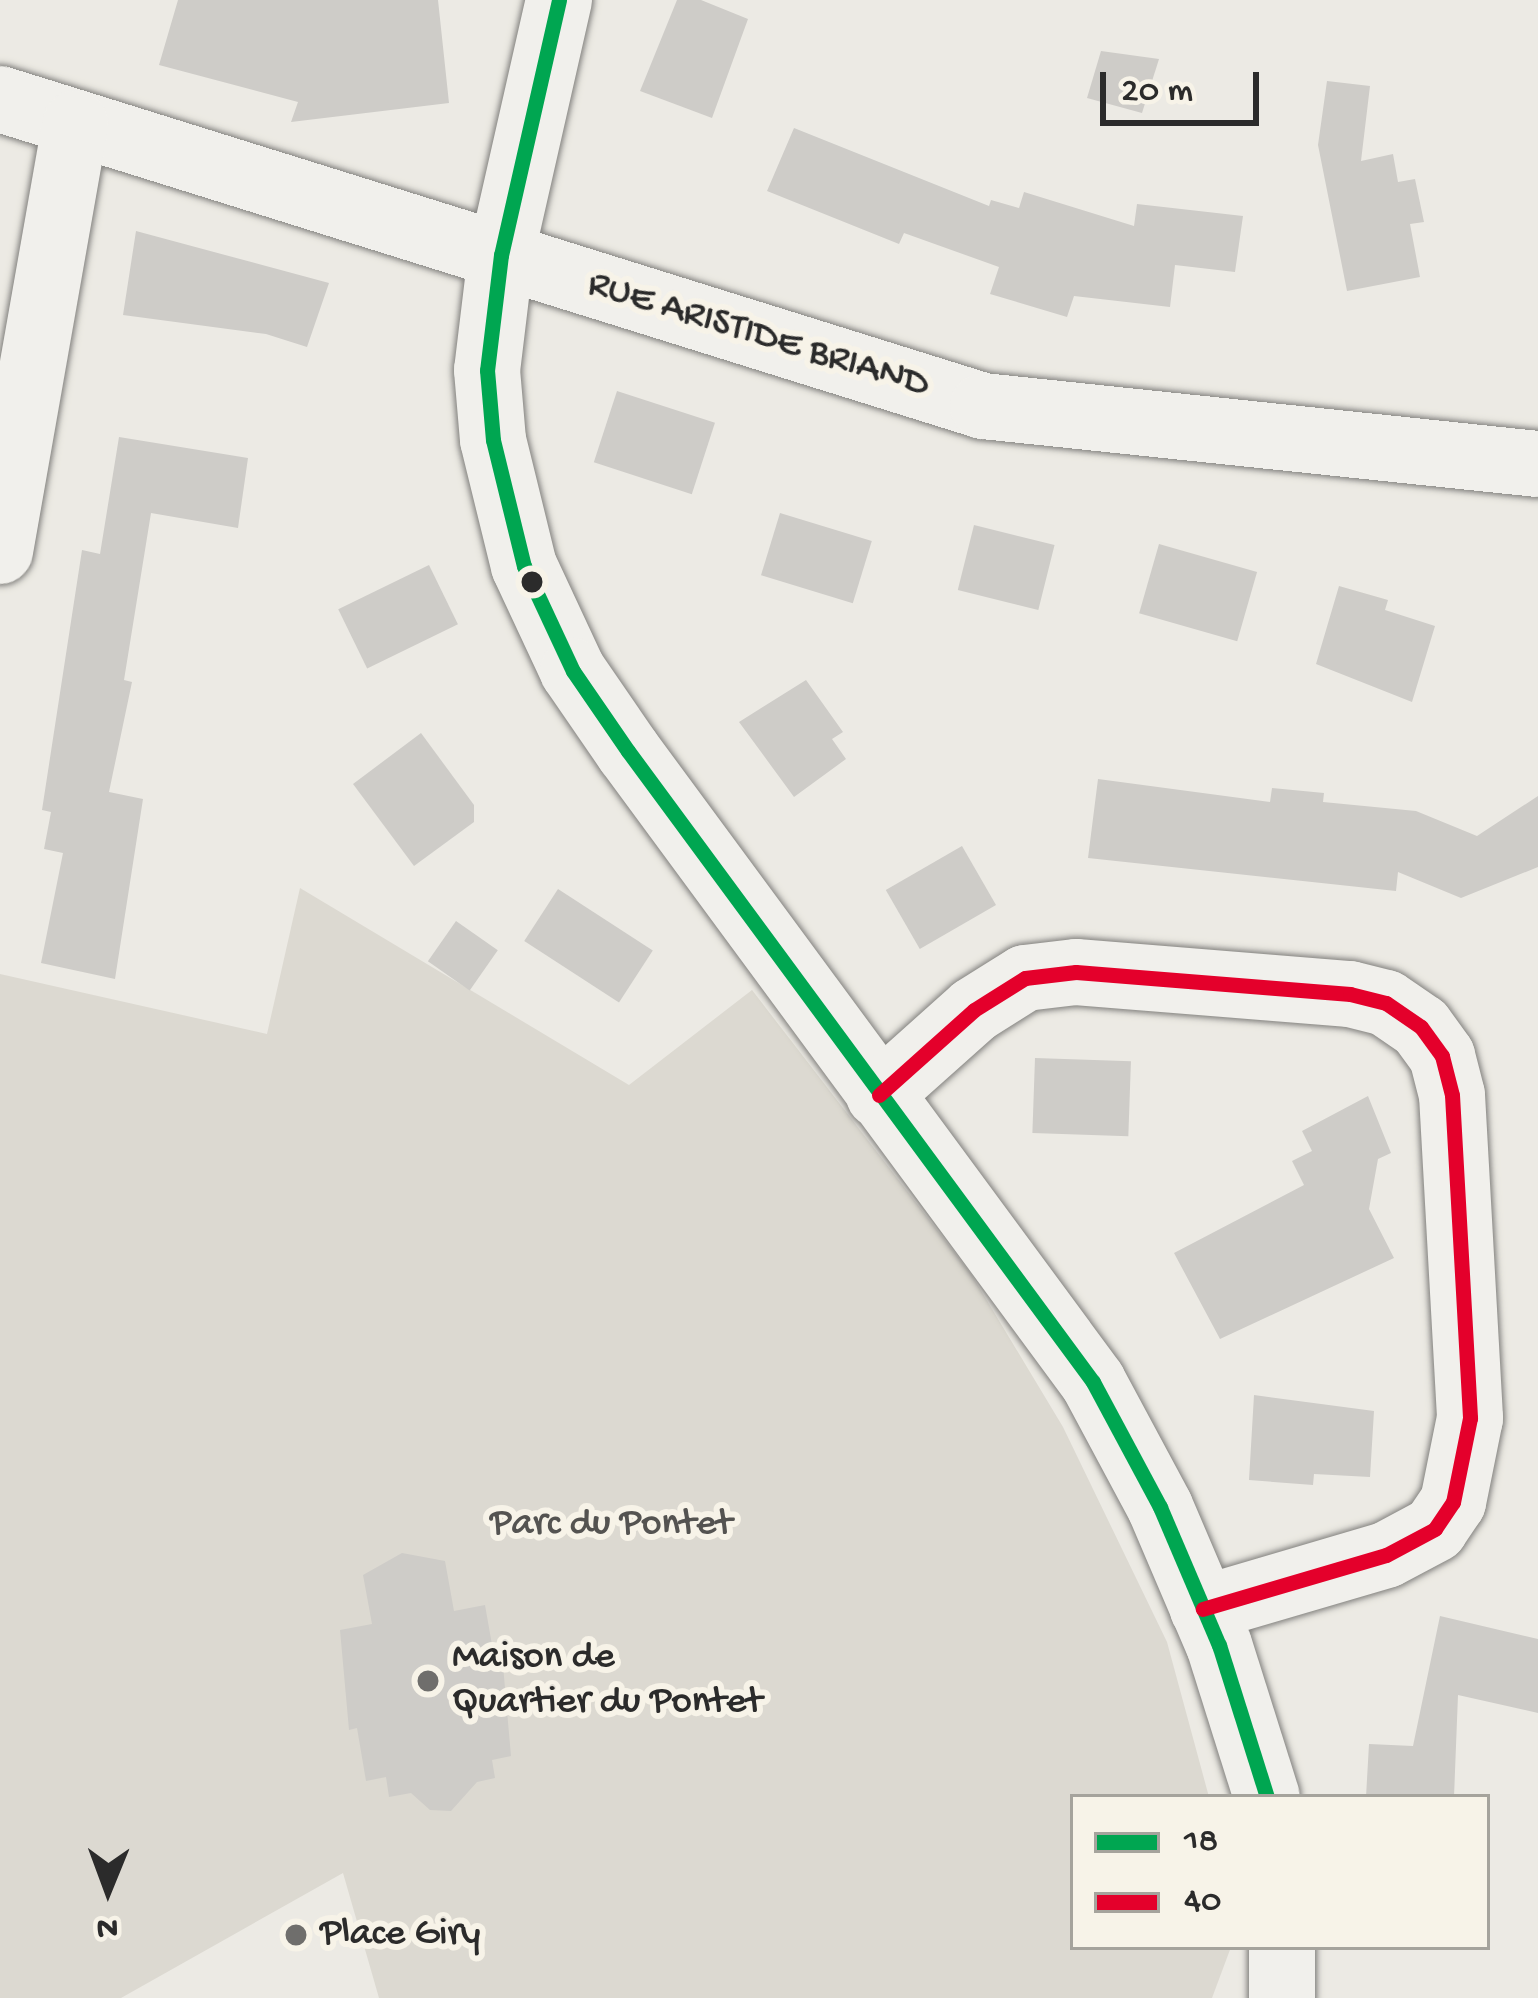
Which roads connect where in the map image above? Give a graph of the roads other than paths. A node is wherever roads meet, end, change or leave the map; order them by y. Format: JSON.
{"nodes":[{"id":1,"x":559,"y":0,"type":"edge"},
{"id":2,"x":0,"y":99,"type":"edge"},
{"id":3,"x":74,"y":124,"type":"junction"},
{"id":4,"x":501,"y":255,"type":"junction"},
{"id":5,"x":1538,"y":464,"type":"edge"},
{"id":6,"x":0,"y":550,"type":"edge"},
{"id":7,"x":879,"y":1095,"type":"junction"},
{"id":8,"x":1203,"y":1609,"type":"junction"},
{"id":9,"x":1266,"y":1794,"type":"edge"},
{"id":10,"x":1282,"y":1950,"type":"edge"},
{"id":11,"x":1282,"y":1998,"type":"edge"}],
"edges":[{"from":1,"to":4,"type":"street"},
{"from":2,"to":3,"type":"street","name":"RUE ARISTIDE BRIAND"},
{"from":3,"to":4,"type":"street","name":"RUE ARISTIDE BRIAND"},
{"from":3,"to":6,"type":"street"},
{"from":4,"to":5,"type":"street","name":"RUE ARISTIDE BRIAND"},
{"from":4,"to":7,"type":"street"},
{"from":7,"to":8,"type":"street"},
{"from":7,"to":8,"type":"street"},
{"from":8,"to":9,"type":"street"},
{"from":10,"to":11,"type":"street"}]}
